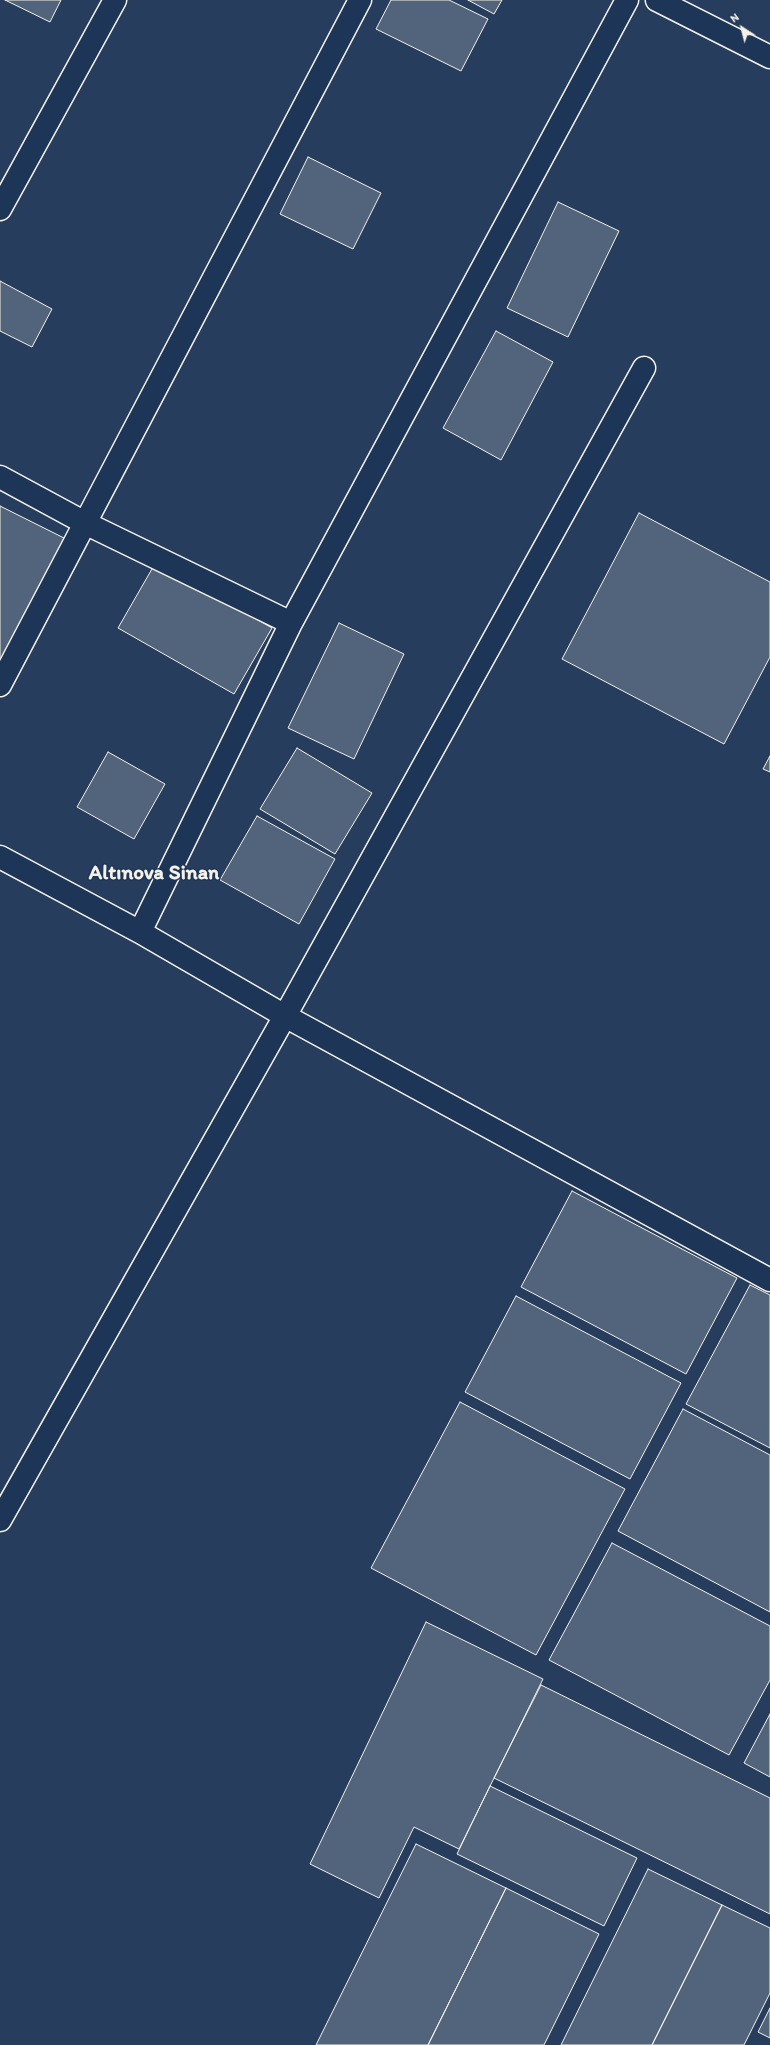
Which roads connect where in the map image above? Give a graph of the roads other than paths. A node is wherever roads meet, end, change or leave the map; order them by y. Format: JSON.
{"nodes":[{"id":1,"x":114,"y":0,"type":"edge"},
{"id":2,"x":360,"y":0,"type":"edge"},
{"id":3,"x":627,"y":0,"type":"edge"},
{"id":4,"x":657,"y":0,"type":"edge"},
{"id":5,"x":770,"y":57,"type":"edge"},
{"id":6,"x":0,"y":209,"type":"edge"},
{"id":7,"x":644,"y":368,"type":"dead end"},
{"id":8,"x":0,"y":477,"type":"edge"},
{"id":9,"x":85,"y":523,"type":"junction"},
{"id":10,"x":291,"y":623,"type":"junction"},
{"id":11,"x":0,"y":684,"type":"edge"},
{"id":12,"x":0,"y":857,"type":"edge"},
{"id":13,"x":140,"y":932,"type":"junction"},
{"id":14,"x":284,"y":1016,"type":"junction"},
{"id":15,"x":770,"y":1280,"type":"edge"},
{"id":16,"x":0,"y":1520,"type":"edge"}],
"edges":[{"from":1,"to":6,"type":"street"},
{"from":2,"to":9,"type":"street"},
{"from":3,"to":10,"type":"street"},
{"from":4,"to":5,"type":"street"},
{"from":7,"to":14,"type":"street"},
{"from":8,"to":9,"type":"street"},
{"from":9,"to":10,"type":"street"},
{"from":9,"to":11,"type":"street"},
{"from":10,"to":13,"type":"street"},
{"from":12,"to":13,"type":"street"},
{"from":13,"to":14,"type":"street"},
{"from":14,"to":15,"type":"street"},
{"from":14,"to":16,"type":"street"}]}
